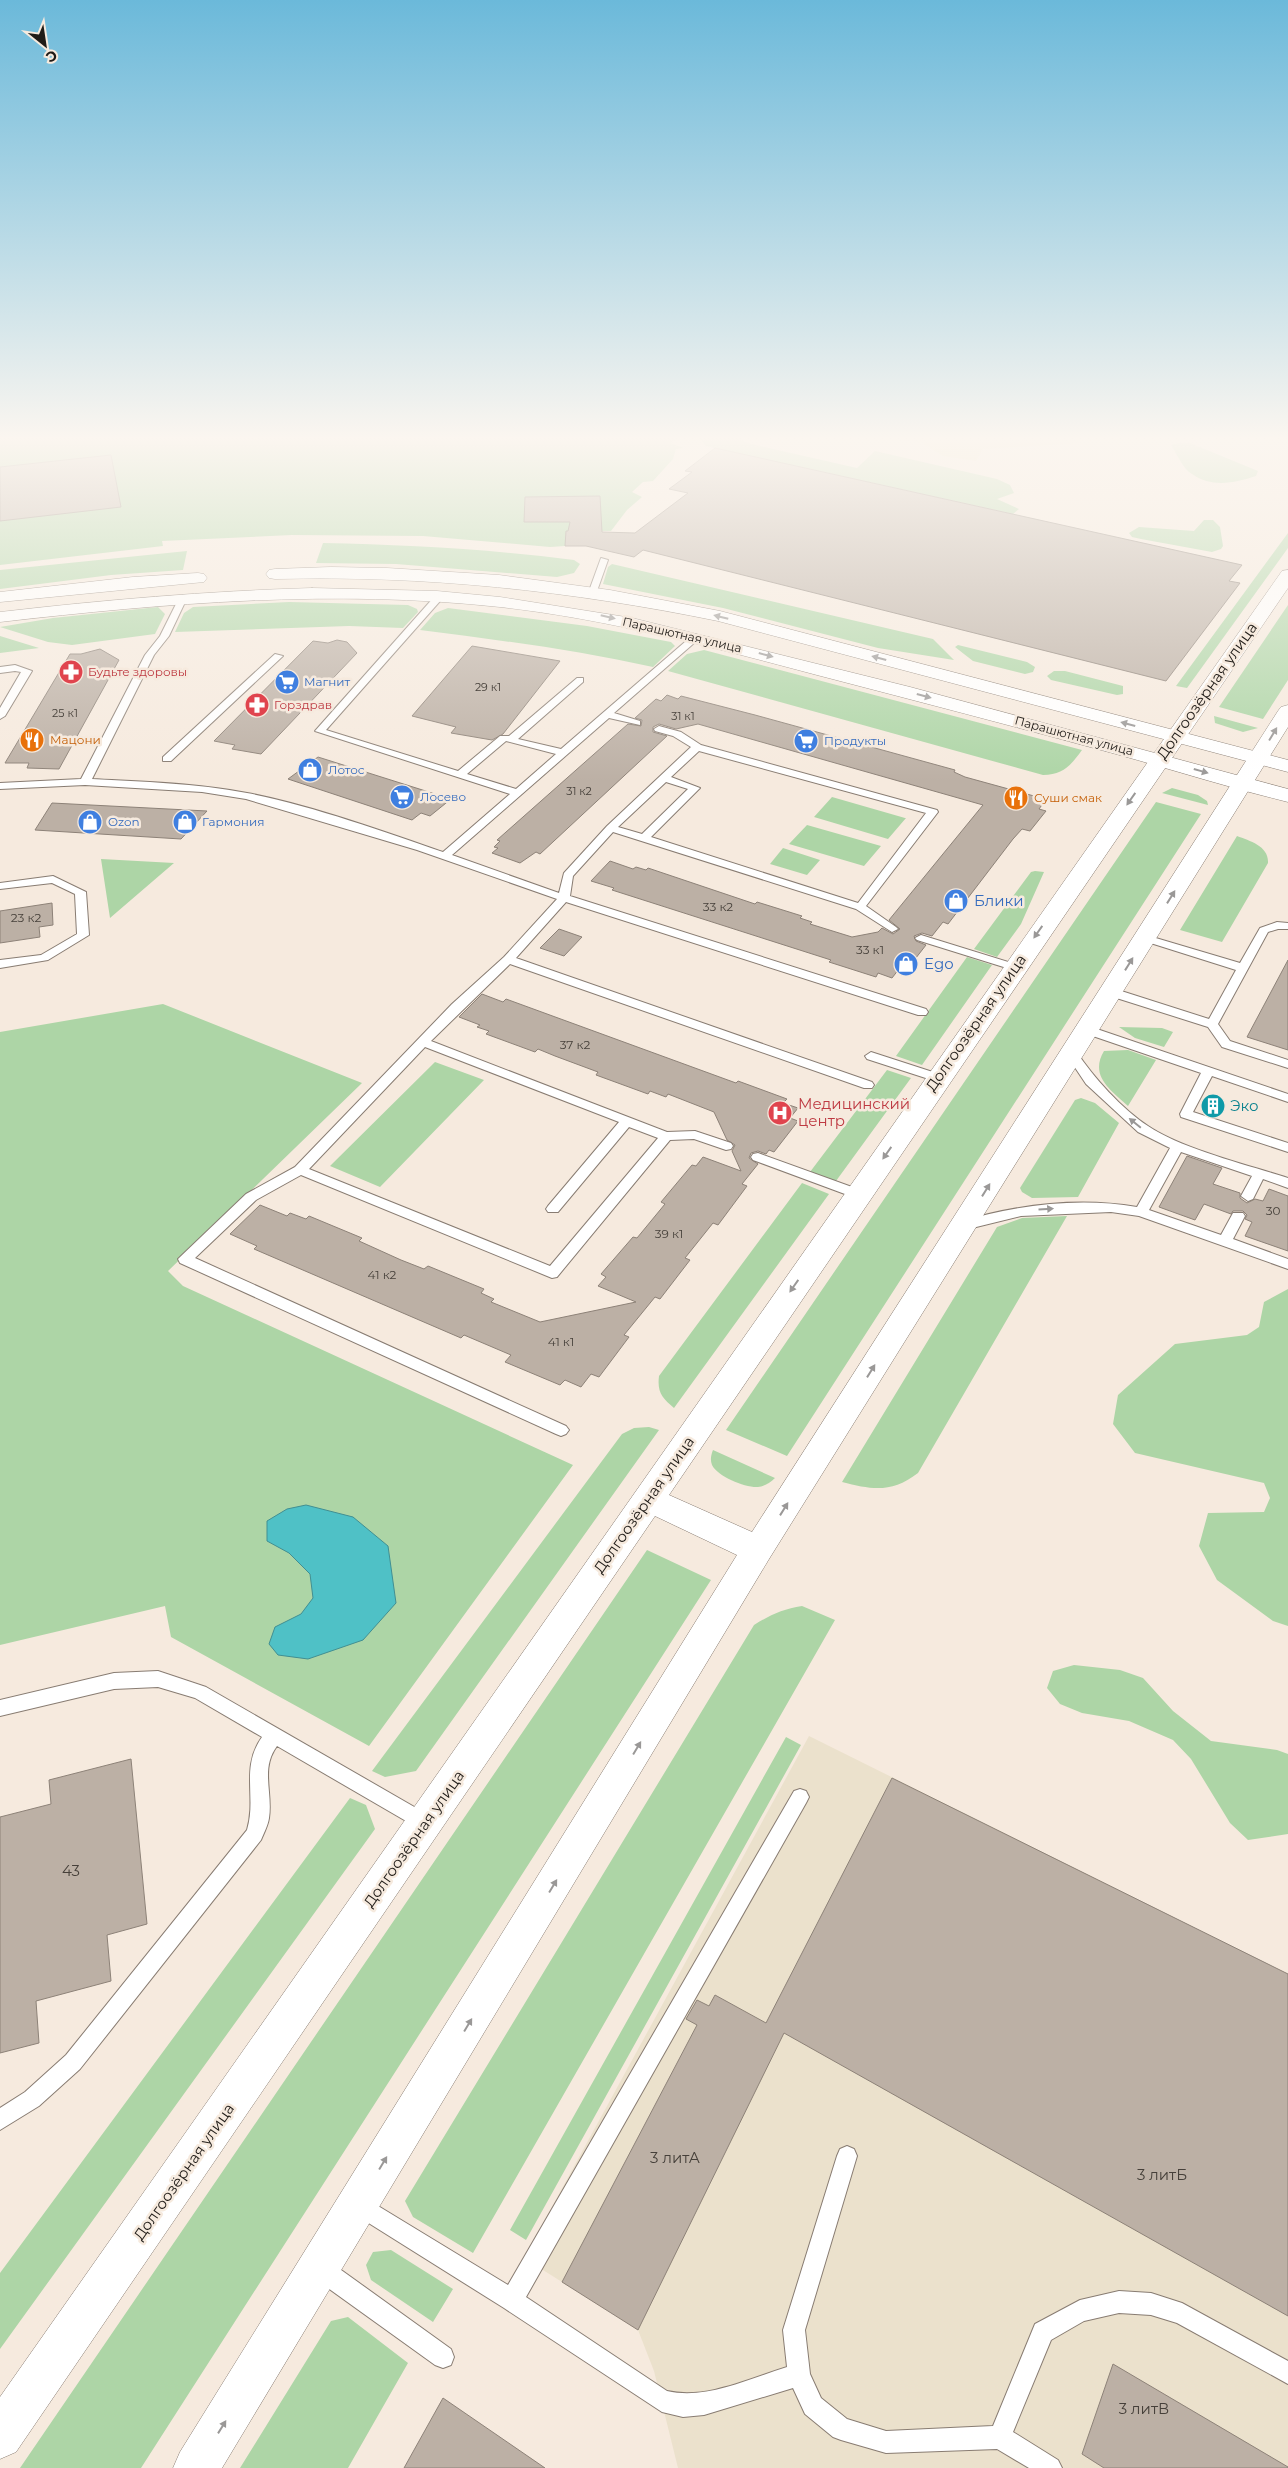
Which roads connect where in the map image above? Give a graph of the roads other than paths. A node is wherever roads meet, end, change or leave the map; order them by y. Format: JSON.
{"nodes":[{"id":1,"x":604,"y":560,"type":"dead end"},
{"id":2,"x":259,"y":575,"type":"dead end"},
{"id":3,"x":1288,"y":575,"type":"edge"},
{"id":4,"x":211,"y":578,"type":"dead end"},
{"id":5,"x":593,"y":591,"type":"junction"},
{"id":6,"x":0,"y":597,"type":"edge"},
{"id":7,"x":183,"y":598,"type":"junction"},
{"id":8,"x":438,"y":598,"type":"junction"},
{"id":9,"x":0,"y":617,"type":"edge"},
{"id":10,"x":696,"y":637,"type":"junction"},
{"id":11,"x":278,"y":656,"type":"dead end"},
{"id":12,"x":0,"y":670,"type":"edge"},
{"id":13,"x":580,"y":680,"type":"dead end"},
{"id":14,"x":1288,"y":711,"type":"edge"},
{"id":15,"x":606,"y":714,"type":"junction"},
{"id":16,"x":0,"y":716,"type":"edge"},
{"id":17,"x":637,"y":723,"type":"dead end"},
{"id":18,"x":659,"y":729,"type":"dead end"},
{"id":19,"x":512,"y":738,"type":"junction"},
{"id":20,"x":697,"y":747,"type":"junction"},
{"id":21,"x":1167,"y":748,"type":"junction"},
{"id":22,"x":563,"y":754,"type":"junction"},
{"id":23,"x":1259,"y":758,"type":"junction"},
{"id":24,"x":167,"y":759,"type":"dead end"},
{"id":25,"x":1288,"y":766,"type":"edge"},
{"id":26,"x":459,"y":774,"type":"junction"},
{"id":27,"x":664,"y":778,"type":"junction"},
{"id":28,"x":85,"y":782,"type":"junction"},
{"id":29,"x":1243,"y":783,"type":"junction"},
{"id":30,"x":0,"y":786,"type":"edge"},
{"id":31,"x":518,"y":793,"type":"junction"},
{"id":32,"x":1288,"y":796,"type":"edge"},
{"id":33,"x":611,"y":828,"type":"junction"},
{"id":34,"x":644,"y":839,"type":"junction"},
{"id":35,"x":444,"y":856,"type":"junction"},
{"id":36,"x":0,"y":886,"type":"edge"},
{"id":37,"x":564,"y":898,"type":"junction"},
{"id":38,"x":860,"y":907,"type":"junction"},
{"id":39,"x":1288,"y":926,"type":"edge"},
{"id":40,"x":892,"y":929,"type":"dead end"},
{"id":41,"x":921,"y":938,"type":"dead end"},
{"id":42,"x":1145,"y":938,"type":"junction"},
{"id":43,"x":508,"y":959,"type":"junction"},
{"id":44,"x":0,"y":964,"type":"edge"},
{"id":45,"x":1014,"y":967,"type":"junction"},
{"id":46,"x":1243,"y":968,"type":"junction"},
{"id":47,"x":1111,"y":992,"type":"junction"},
{"id":48,"x":922,"y":1012,"type":"dead end"},
{"id":49,"x":1212,"y":1024,"type":"junction"},
{"id":50,"x":1088,"y":1030,"type":"junction"},
{"id":51,"x":423,"y":1042,"type":"junction"},
{"id":52,"x":1072,"y":1054,"type":"junction"},
{"id":53,"x":871,"y":1056,"type":"dead end"},
{"id":54,"x":1288,"y":1064,"type":"edge"},
{"id":55,"x":1208,"y":1071,"type":"junction"},
{"id":56,"x":938,"y":1078,"type":"junction"},
{"id":57,"x":868,"y":1085,"type":"dead end"},
{"id":58,"x":1288,"y":1098,"type":"edge"},
{"id":59,"x":627,"y":1121,"type":"junction"},
{"id":60,"x":666,"y":1136,"type":"junction"},
{"id":61,"x":726,"y":1146,"type":"dead end"},
{"id":62,"x":1178,"y":1146,"type":"junction"},
{"id":63,"x":1288,"y":1148,"type":"edge"},
{"id":64,"x":758,"y":1158,"type":"dead end"},
{"id":65,"x":300,"y":1170,"type":"junction"},
{"id":66,"x":1260,"y":1173,"type":"junction"},
{"id":67,"x":1288,"y":1183,"type":"edge"},
{"id":68,"x":858,"y":1194,"type":"junction"},
{"id":69,"x":1248,"y":1196,"type":"dead end"},
{"id":70,"x":552,"y":1209,"type":"dead end"},
{"id":71,"x":1141,"y":1212,"type":"junction"},
{"id":72,"x":1238,"y":1216,"type":"dead end"},
{"id":73,"x":964,"y":1225,"type":"junction"},
{"id":74,"x":1225,"y":1242,"type":"junction"},
{"id":75,"x":1288,"y":1264,"type":"edge"},
{"id":76,"x":561,"y":1430,"type":"dead end"},
{"id":77,"x":648,"y":1499,"type":"junction"},
{"id":78,"x":758,"y":1550,"type":"junction"},
{"id":79,"x":0,"y":1708,"type":"edge"},
{"id":80,"x":274,"y":1735,"type":"junction"},
{"id":81,"x":800,"y":1797,"type":"dead end"},
{"id":82,"x":425,"y":1823,"type":"junction"},
{"id":83,"x":0,"y":2120,"type":"edge"},
{"id":84,"x":846,"y":2156,"type":"dead end"},
{"id":85,"x":358,"y":2205,"type":"junction"},
{"id":86,"x":319,"y":2268,"type":"junction"},
{"id":87,"x":512,"y":2300,"type":"junction"},
{"id":88,"x":443,"y":2357,"type":"dead end"},
{"id":89,"x":1288,"y":2373,"type":"edge"},
{"id":90,"x":799,"y":2375,"type":"junction"},
{"id":91,"x":0,"y":2436,"type":"edge"},
{"id":92,"x":1000,"y":2437,"type":"junction"},
{"id":93,"x":196,"y":2468,"type":"edge"},
{"id":94,"x":1050,"y":2468,"type":"edge"}],
"edges":[{"from":1,"to":5,"type":"lane"},
{"from":2,"to":5,"type":"main road","name":"Парашютная улица"},
{"from":3,"to":21,"type":"main road","name":"Долгоозёрная улица"},
{"from":4,"to":6,"type":"main road"},
{"from":21,"to":5,"type":"main road","name":"Парашютная улица","one_way":true},
{"from":7,"to":8,"type":"main road","name":"Парашютная улица"},
{"from":7,"to":9,"type":"main road","name":"Парашютная улица"},
{"from":7,"to":28,"type":"lane"},
{"from":8,"to":10,"type":"main road","name":"Парашютная улица","one_way":true},
{"from":8,"to":26,"type":"lane"},
{"from":10,"to":15,"type":"lane"},
{"from":10,"to":21,"type":"main road","name":"Парашютная улица","one_way":true},
{"from":11,"to":24,"type":"lane"},
{"from":12,"to":16,"type":"lane"},
{"from":13,"to":19,"type":"lane"},
{"from":23,"to":14,"type":"main road","one_way":true},
{"from":15,"to":17,"type":"lane"},
{"from":15,"to":22,"type":"lane"},
{"from":18,"to":20,"type":"lane"},
{"from":19,"to":22,"type":"lane"},
{"from":19,"to":26,"type":"lane"},
{"from":20,"to":27,"type":"lane"},
{"from":20,"to":38,"type":"lane"},
{"from":21,"to":23,"type":"main road","name":"Парашютная улица"},
{"from":21,"to":29,"type":"main road","name":"Парашютная улица","one_way":true},
{"from":21,"to":45,"type":"main road","name":"Долгоозёрная улица","one_way":true},
{"from":22,"to":31,"type":"lane"},
{"from":23,"to":25,"type":"main road","name":"Парашютная улица"},
{"from":23,"to":29,"type":"main road"},
{"from":26,"to":31,"type":"lane"},
{"from":27,"to":33,"type":"lane"},
{"from":27,"to":34,"type":"lane"},
{"from":28,"to":30,"type":"lane"},
{"from":28,"to":35,"type":"lane"},
{"from":29,"to":32,"type":"main road","name":"Парашютная улица"},
{"from":42,"to":29,"type":"main road","one_way":true},
{"from":31,"to":35,"type":"lane"},
{"from":33,"to":34,"type":"lane"},
{"from":33,"to":37,"type":"lane"},
{"from":34,"to":38,"type":"lane"},
{"from":35,"to":37,"type":"lane"},
{"from":36,"to":44,"type":"lane"},
{"from":37,"to":43,"type":"lane"},
{"from":37,"to":48,"type":"lane"},
{"from":38,"to":40,"type":"lane"},
{"from":39,"to":46,"type":"lane"},
{"from":41,"to":45,"type":"lane"},
{"from":42,"to":46,"type":"lane"},
{"from":47,"to":42,"type":"main road","one_way":true},
{"from":43,"to":51,"type":"lane"},
{"from":43,"to":57,"type":"lane"},
{"from":45,"to":56,"type":"main road","name":"Долгоозёрная улица"},
{"from":46,"to":49,"type":"lane"},
{"from":47,"to":49,"type":"lane"},
{"from":47,"to":50,"type":"main road"},
{"from":49,"to":54,"type":"lane"},
{"from":50,"to":52,"type":"main road"},
{"from":50,"to":55,"type":"lane"},
{"from":51,"to":59,"type":"lane"},
{"from":51,"to":65,"type":"lane"},
{"from":62,"to":52,"type":"lane","one_way":true},
{"from":73,"to":52,"type":"main road","one_way":true},
{"from":53,"to":56,"type":"lane"},
{"from":55,"to":58,"type":"lane"},
{"from":55,"to":63,"type":"lane"},
{"from":56,"to":68,"type":"main road","name":"Долгоозёрная улица","one_way":true},
{"from":59,"to":60,"type":"lane"},
{"from":59,"to":70,"type":"lane"},
{"from":60,"to":61,"type":"lane"},
{"from":60,"to":65,"type":"lane"},
{"from":62,"to":66,"type":"lane"},
{"from":62,"to":71,"type":"lane"},
{"from":64,"to":68,"type":"lane"},
{"from":65,"to":76,"type":"lane"},
{"from":66,"to":67,"type":"lane"},
{"from":66,"to":69,"type":"lane"},
{"from":68,"to":77,"type":"main road","name":"Долгоозёрная улица","one_way":true},
{"from":73,"to":71,"type":"lane","one_way":true},
{"from":71,"to":74,"type":"lane"},
{"from":72,"to":74,"type":"lane"},
{"from":78,"to":73,"type":"main road","one_way":true},
{"from":74,"to":75,"type":"lane"},
{"from":77,"to":78,"type":"main road"},
{"from":77,"to":82,"type":"main road","name":"Долгоозёрная улица"},
{"from":85,"to":78,"type":"main road","one_way":true},
{"from":79,"to":80,"type":"lane"},
{"from":80,"to":82,"type":"lane"},
{"from":80,"to":83,"type":"lane"},
{"from":81,"to":87,"type":"lane"},
{"from":82,"to":91,"type":"main road","name":"Долгоозёрная улица"},
{"from":84,"to":90,"type":"lane"},
{"from":85,"to":86,"type":"main road"},
{"from":85,"to":87,"type":"lane"},
{"from":86,"to":88,"type":"lane"},
{"from":93,"to":86,"type":"main road","one_way":true},
{"from":87,"to":90,"type":"lane"},
{"from":89,"to":92,"type":"lane"},
{"from":90,"to":92,"type":"lane"},
{"from":92,"to":94,"type":"lane"}]}
